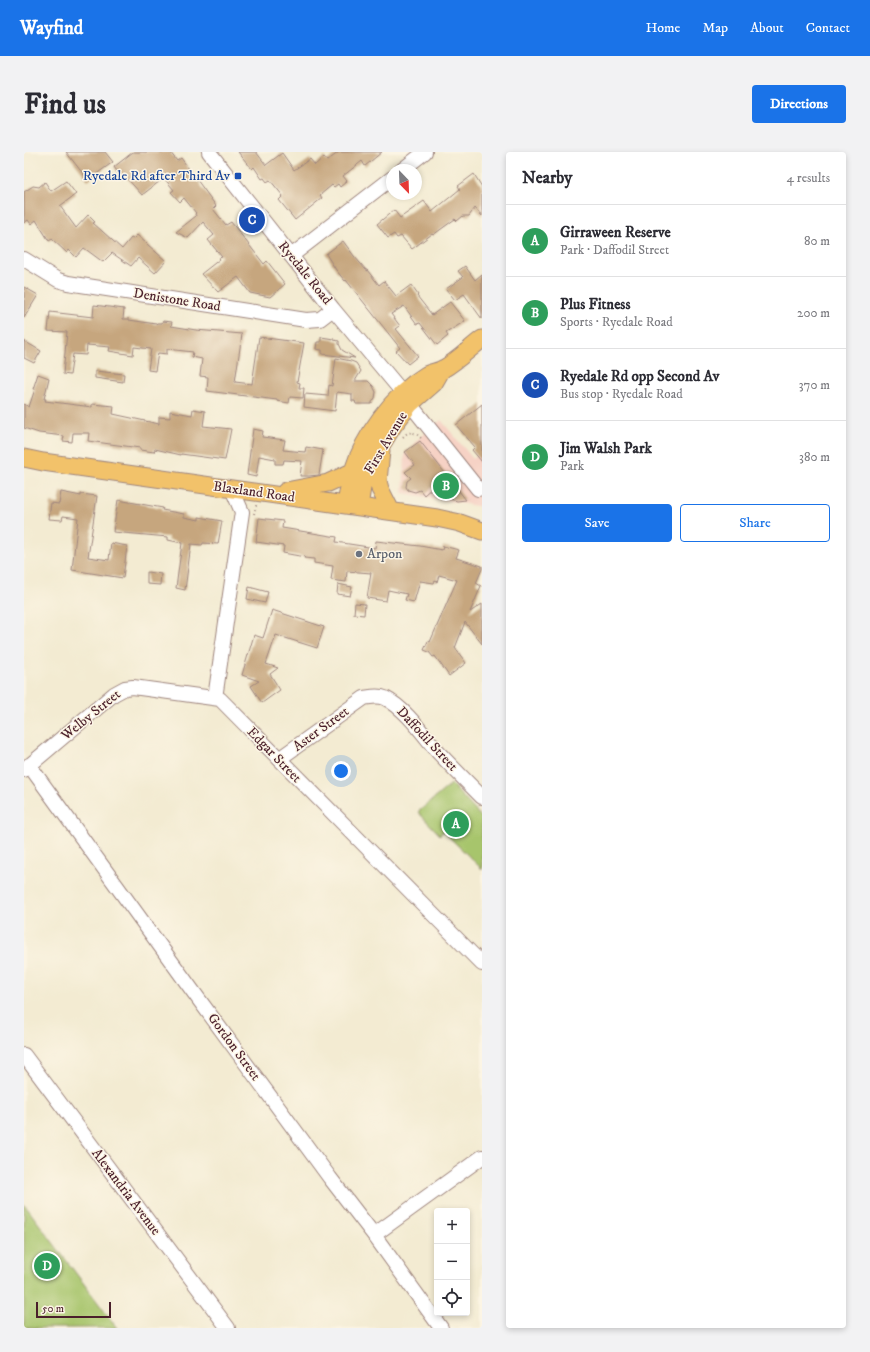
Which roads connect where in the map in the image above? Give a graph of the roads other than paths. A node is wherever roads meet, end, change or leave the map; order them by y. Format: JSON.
{"nodes":[{"id":1,"x":209,"y":152,"type":"edge"},
{"id":2,"x":425,"y":152,"type":"edge"},
{"id":3,"x":410,"y":164,"type":"edge"},
{"id":4,"x":386,"y":183,"type":"edge"},
{"id":5,"x":291,"y":256,"type":"junction"},
{"id":6,"x":24,"y":259,"type":"edge"},
{"id":7,"x":334,"y":309,"type":"junction"},
{"id":8,"x":482,"y":339,"type":"edge"},
{"id":9,"x":407,"y":398,"type":"junction"},
{"id":10,"x":382,"y":445,"type":"junction"},
{"id":11,"x":24,"y":458,"type":"edge"},
{"id":12,"x":352,"y":472,"type":"junction"},
{"id":13,"x":232,"y":489,"type":"junction"},
{"id":14,"x":478,"y":490,"type":"dead end"},
{"id":15,"x":266,"y":494,"type":"junction"},
{"id":16,"x":352,"y":506,"type":"junction"},
{"id":17,"x":391,"y":511,"type":"junction"},
{"id":18,"x":481,"y":530,"type":"edge"},
{"id":19,"x":215,"y":698,"type":"junction"},
{"id":20,"x":364,"y":698,"type":"joint"},
{"id":21,"x":279,"y":759,"type":"junction"},
{"id":22,"x":27,"y":767,"type":"edge"},
{"id":23,"x":482,"y":797,"type":"edge"},
{"id":24,"x":482,"y":964,"type":"edge"},
{"id":25,"x":24,"y":1055,"type":"edge"},
{"id":26,"x":482,"y":1157,"type":"edge"},
{"id":27,"x":374,"y":1235,"type":"junction"},
{"id":28,"x":228,"y":1328,"type":"edge"},
{"id":29,"x":442,"y":1328,"type":"edge"}],
"edges":[{"from":1,"to":5,"type":"street","name":"Ryedale Road"},
{"from":2,"to":3,"type":"street"},
{"from":4,"to":5,"type":"street"},
{"from":5,"to":7,"type":"street","name":"Ryedale Road"},
{"from":6,"to":7,"type":"street","name":"Denistone Road"},
{"from":7,"to":9,"type":"street","name":"Ryedale Road"},
{"from":8,"to":9,"type":"main road","name":"First Avenue"},
{"from":9,"to":10,"type":"main road","name":"First Avenue"},
{"from":9,"to":12,"type":"main road","name":"First Avenue"},
{"from":9,"to":14,"type":"street","name":"Ryedale Road"},
{"from":10,"to":16,"type":"main road","name":"First Avenue"},
{"from":10,"to":17,"type":"main road"},
{"from":11,"to":13,"type":"main road","name":"Blaxland Road"},
{"from":12,"to":15,"type":"main road"},
{"from":12,"to":16,"type":"main road","name":"First Avenue"},
{"from":13,"to":15,"type":"main road","name":"Blaxland Road"},
{"from":13,"to":19,"type":"street"},
{"from":15,"to":16,"type":"main road","name":"Blaxland Road"},
{"from":16,"to":17,"type":"main road","name":"Blaxland Road"},
{"from":17,"to":18,"type":"main road","name":"Blaxland Road"},
{"from":19,"to":21,"type":"street","name":"Edgar Street"},
{"from":19,"to":22,"type":"street","name":"Welby Street"},
{"from":20,"to":21,"type":"street","name":"Aster Street"},
{"from":20,"to":23,"type":"street","name":"Daffodil Street"},
{"from":21,"to":24,"type":"street","name":"Edgar Street"},
{"from":22,"to":27,"type":"street","name":"Gordon Street"},
{"from":25,"to":28,"type":"street","name":"Alexandria Avenue"},
{"from":26,"to":27,"type":"street"},
{"from":27,"to":29,"type":"street","name":"Gordon Street"}]}
